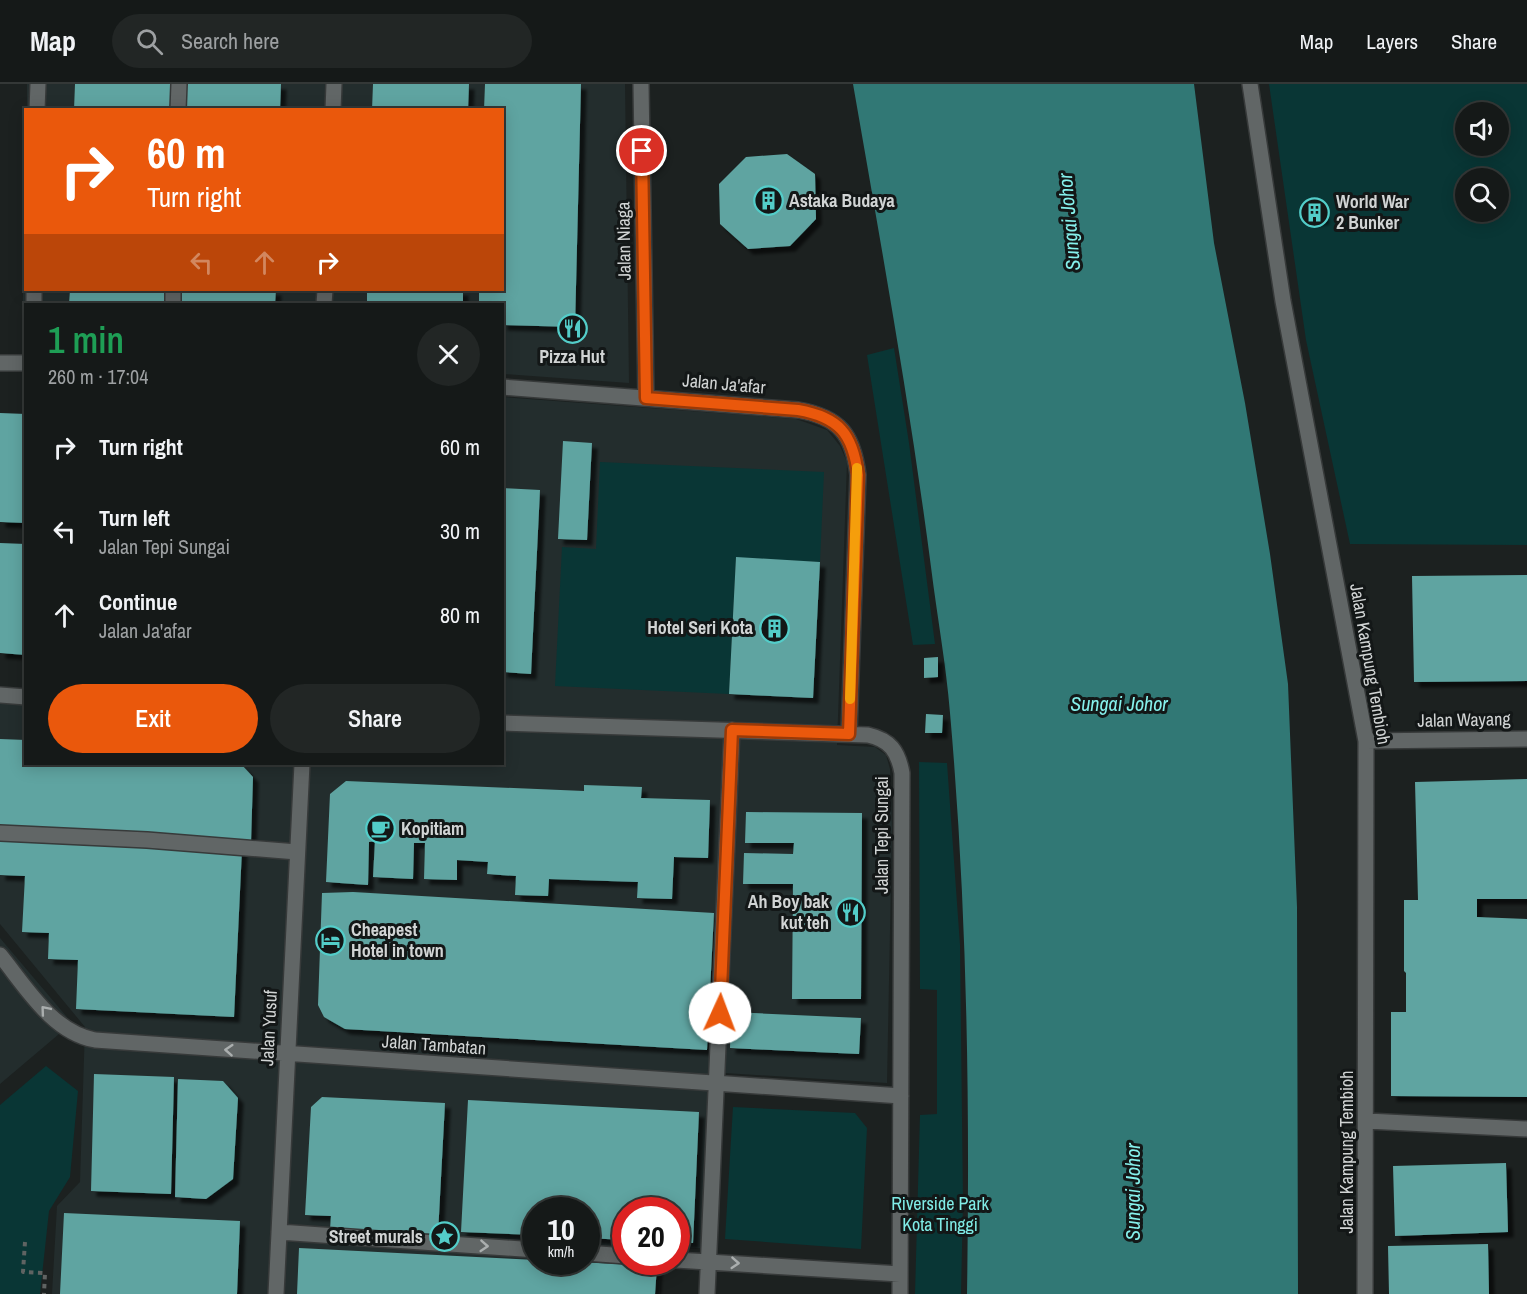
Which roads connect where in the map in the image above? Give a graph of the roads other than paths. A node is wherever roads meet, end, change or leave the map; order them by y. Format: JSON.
{"nodes":[{"id":1,"x":38,"y":84,"type":"edge"},
{"id":2,"x":179,"y":84,"type":"edge"},
{"id":3,"x":334,"y":84,"type":"edge"},
{"id":4,"x":641,"y":84,"type":"edge"},
{"id":5,"x":1250,"y":84,"type":"edge"},
{"id":6,"x":37,"y":108,"type":"edge"},
{"id":7,"x":178,"y":108,"type":"edge"},
{"id":8,"x":333,"y":108,"type":"edge"},
{"id":9,"x":0,"y":363,"type":"edge"},
{"id":10,"x":24,"y":363,"type":"edge"},
{"id":11,"x":504,"y":387,"type":"edge"},
{"id":12,"x":646,"y":398,"type":"junction"},
{"id":13,"x":0,"y":695,"type":"edge"},
{"id":14,"x":24,"y":697,"type":"edge"},
{"id":15,"x":504,"y":723,"type":"edge"},
{"id":16,"x":732,"y":730,"type":"junction"},
{"id":17,"x":849,"y":734,"type":"junction"},
{"id":18,"x":1527,"y":739,"type":"edge"},
{"id":19,"x":1366,"y":741,"type":"junction"},
{"id":20,"x":302,"y":765,"type":"edge"},
{"id":21,"x":0,"y":833,"type":"edge"},
{"id":22,"x":297,"y":852,"type":"junction"},
{"id":23,"x":0,"y":956,"type":"edge"},
{"id":24,"x":288,"y":1054,"type":"junction"},
{"id":25,"x":717,"y":1084,"type":"junction"},
{"id":26,"x":901,"y":1096,"type":"junction"},
{"id":27,"x":1367,"y":1120,"type":"junction"},
{"id":28,"x":1527,"y":1129,"type":"edge"},
{"id":29,"x":279,"y":1232,"type":"junction"},
{"id":30,"x":522,"y":1249,"type":"edge"},
{"id":31,"x":690,"y":1261,"type":"edge"},
{"id":32,"x":707,"y":1262,"type":"junction"},
{"id":33,"x":900,"y":1274,"type":"junction"},
{"id":34,"x":276,"y":1294,"type":"edge"},
{"id":35,"x":707,"y":1294,"type":"edge"},
{"id":36,"x":900,"y":1294,"type":"edge"},
{"id":37,"x":1365,"y":1294,"type":"edge"}],
"edges":[{"from":1,"to":6,"type":"street"},
{"from":2,"to":7,"type":"street"},
{"from":3,"to":8,"type":"street"},
{"from":4,"to":12,"type":"street","name":"Jalan Niaga"},
{"from":5,"to":19,"type":"street","name":"Jalan Kampung Tembioh"},
{"from":9,"to":10,"type":"street"},
{"from":11,"to":12,"type":"street","name":"Jalan Ja'afar"},
{"from":12,"to":17,"type":"street","name":"Jalan Ja'afar"},
{"from":13,"to":14,"type":"street"},
{"from":15,"to":16,"type":"street"},
{"from":16,"to":17,"type":"street"},
{"from":16,"to":25,"type":"street"},
{"from":17,"to":26,"type":"street","name":"Jalan Tepi Sungai"},
{"from":18,"to":19,"type":"street","name":"Jalan Wayang"},
{"from":19,"to":27,"type":"street","name":"Jalan Kampung Tembioh"},
{"from":20,"to":22,"type":"street","name":"Jalan Yusuf"},
{"from":21,"to":22,"type":"street"},
{"from":22,"to":24,"type":"street","name":"Jalan Yusuf"},
{"from":24,"to":23,"type":"street","name":"Jalan Tambatan","one_way":true},
{"from":24,"to":25,"type":"street","name":"Jalan Tambatan"},
{"from":24,"to":29,"type":"street","name":"Jalan Yusuf"},
{"from":25,"to":26,"type":"street","name":"Jalan Tambatan"},
{"from":25,"to":32,"type":"street"},
{"from":26,"to":33,"type":"street","name":"Jalan Tepi Sungai"},
{"from":27,"to":28,"type":"street"},
{"from":27,"to":37,"type":"street","name":"Jalan Kampung Tembioh"},
{"from":29,"to":30,"type":"street","one_way":true},
{"from":29,"to":34,"type":"street","name":"Jalan Yusuf"},
{"from":31,"to":32,"type":"street"},
{"from":32,"to":33,"type":"street","one_way":true},
{"from":32,"to":35,"type":"street"},
{"from":33,"to":36,"type":"street","name":"Jalan Tepi Sungai"}]}
